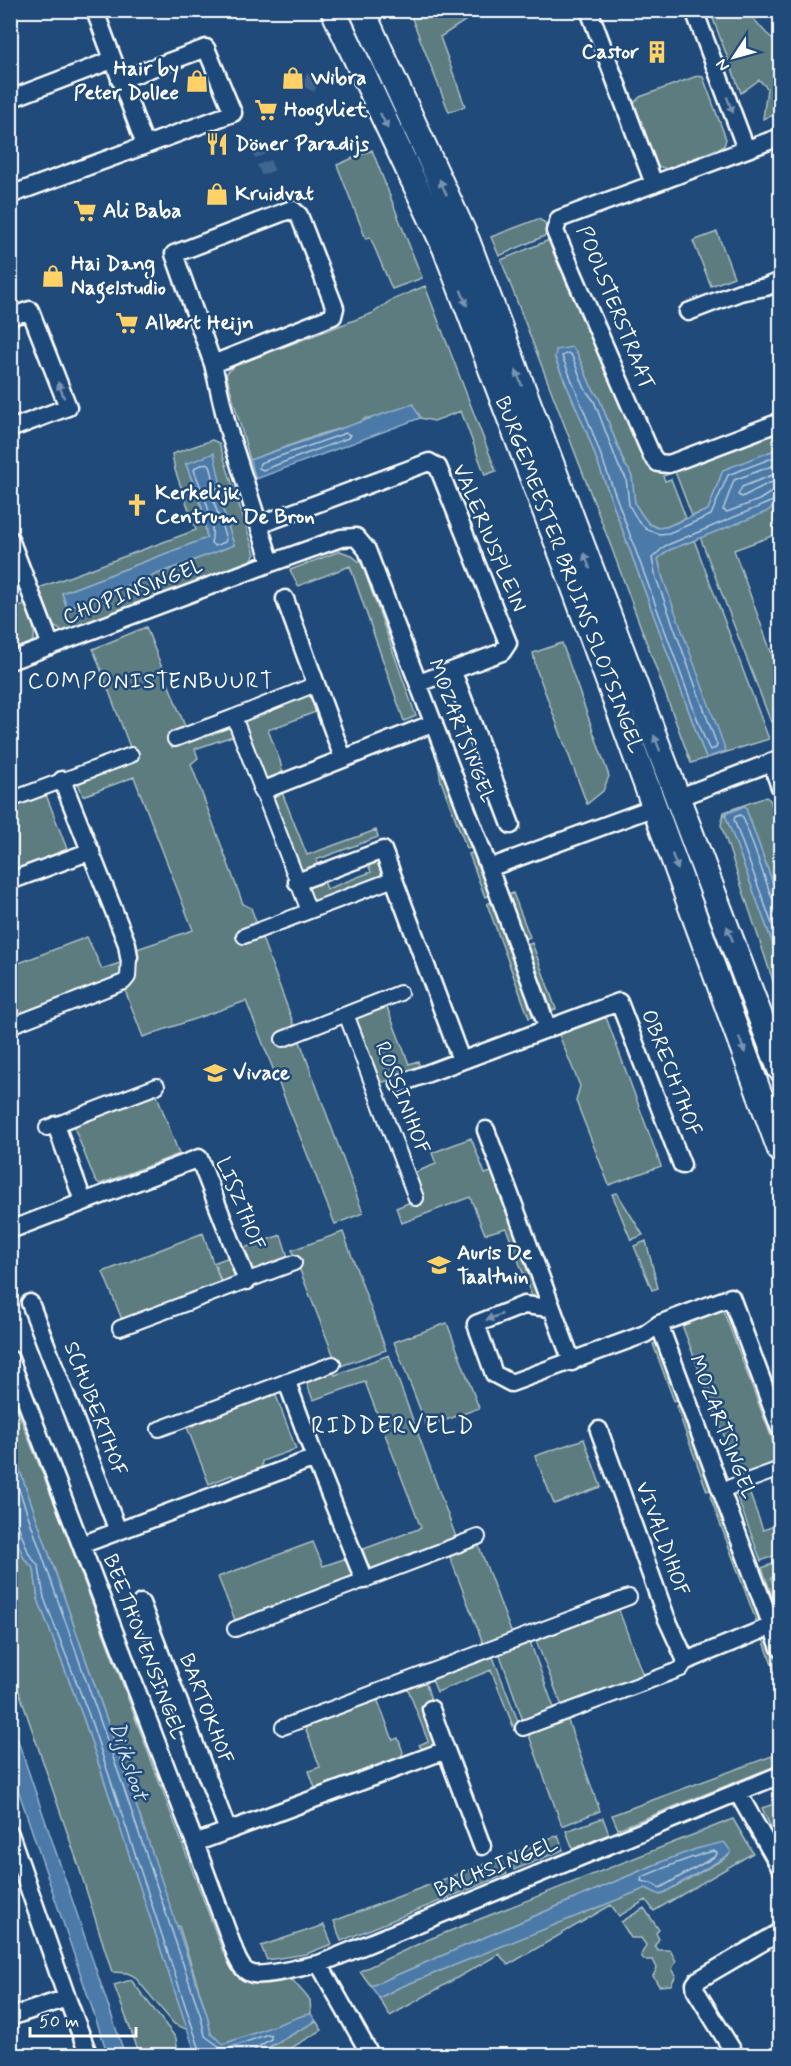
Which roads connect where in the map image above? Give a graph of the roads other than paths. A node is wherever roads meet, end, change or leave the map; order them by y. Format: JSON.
{"nodes":[{"id":1,"x":333,"y":10,"type":"edge"},
{"id":2,"x":362,"y":10,"type":"edge"},
{"id":3,"x":589,"y":10,"type":"edge"},
{"id":4,"x":694,"y":10,"type":"edge"},
{"id":5,"x":95,"y":11,"type":"edge"},
{"id":6,"x":112,"y":60,"type":"junction"},
{"id":7,"x":120,"y":80,"type":"junction"},
{"id":8,"x":10,"y":99,"type":"edge"},
{"id":9,"x":780,"y":137,"type":"edge"},
{"id":10,"x":145,"y":146,"type":"junction"},
{"id":11,"x":746,"y":149,"type":"junction"},
{"id":12,"x":654,"y":184,"type":"junction"},
{"id":13,"x":10,"y":195,"type":"edge"},
{"id":14,"x":780,"y":281,"type":"edge"},
{"id":15,"x":688,"y":312,"type":"dead end"},
{"id":16,"x":10,"y":317,"type":"edge"},
{"id":17,"x":213,"y":364,"type":"junction"},
{"id":18,"x":780,"y":422,"type":"edge"},
{"id":19,"x":10,"y":429,"type":"edge"},
{"id":20,"x":259,"y":525,"type":"junction"},
{"id":21,"x":10,"y":538,"type":"edge"},
{"id":22,"x":271,"y":563,"type":"junction"},
{"id":23,"x":285,"y":599,"type":"dead end"},
{"id":24,"x":51,"y":646,"type":"junction"},
{"id":25,"x":10,"y":662,"type":"edge"},
{"id":26,"x":453,"y":672,"type":"junction"},
{"id":27,"x":419,"y":683,"type":"junction"},
{"id":28,"x":316,"y":684,"type":"junction"},
{"id":29,"x":234,"y":717,"type":"junction"},
{"id":30,"x":434,"y":723,"type":"junction"},
{"id":31,"x":176,"y":739,"type":"dead end"},
{"id":32,"x":131,"y":755,"type":"dead end"},
{"id":33,"x":343,"y":758,"type":"junction"},
{"id":34,"x":776,"y":760,"type":"edge"},
{"id":35,"x":62,"y":780,"type":"junction"},
{"id":36,"x":780,"y":787,"type":"edge"},
{"id":37,"x":262,"y":791,"type":"junction"},
{"id":38,"x":677,"y":798,"type":"junction"},
{"id":39,"x":10,"y":800,"type":"edge"},
{"id":40,"x":655,"y":807,"type":"junction"},
{"id":41,"x":511,"y":825,"type":"dead end"},
{"id":42,"x":91,"y":851,"type":"junction"},
{"id":43,"x":489,"y":868,"type":"junction"},
{"id":44,"x":394,"y":879,"type":"junction"},
{"id":45,"x":10,"y":881,"type":"edge"},
{"id":46,"x":297,"y":882,"type":"junction"},
{"id":47,"x":309,"y":911,"type":"junction"},
{"id":48,"x":244,"y":936,"type":"dead end"},
{"id":49,"x":129,"y":957,"type":"joint"},
{"id":50,"x":400,"y":993,"type":"dead end"},
{"id":51,"x":346,"y":1014,"type":"junction"},
{"id":52,"x":10,"y":1026,"type":"edge"},
{"id":53,"x":548,"y":1029,"type":"junction"},
{"id":54,"x":283,"y":1039,"type":"dead end"},
{"id":55,"x":461,"y":1060,"type":"junction"},
{"id":56,"x":780,"y":1069,"type":"edge"},
{"id":57,"x":399,"y":1084,"type":"dead end"},
{"id":58,"x":157,"y":1086,"type":"dead end"},
{"id":59,"x":51,"y":1126,"type":"joint"},
{"id":60,"x":486,"y":1130,"type":"dead end"},
{"id":61,"x":780,"y":1150,"type":"edge"},
{"id":62,"x":682,"y":1165,"type":"dead end"},
{"id":63,"x":416,"y":1198,"type":"dead end"},
{"id":64,"x":83,"y":1201,"type":"junction"},
{"id":65,"x":10,"y":1230,"type":"edge"},
{"id":66,"x":294,"y":1263,"type":"dead end"},
{"id":67,"x":247,"y":1281,"type":"junction"},
{"id":68,"x":30,"y":1302,"type":"dead end"},
{"id":69,"x":550,"y":1308,"type":"junction"},
{"id":70,"x":659,"y":1324,"type":"junction"},
{"id":71,"x":120,"y":1328,"type":"dead end"},
{"id":72,"x":10,"y":1359,"type":"edge"},
{"id":73,"x":572,"y":1362,"type":"junction"},
{"id":74,"x":333,"y":1364,"type":"dead end"},
{"id":75,"x":287,"y":1382,"type":"junction"},
{"id":76,"x":159,"y":1429,"type":"dead end"},
{"id":77,"x":780,"y":1429,"type":"edge"},
{"id":78,"x":599,"y":1430,"type":"dead end"},
{"id":79,"x":315,"y":1458,"type":"junction"},
{"id":80,"x":780,"y":1469,"type":"edge"},
{"id":81,"x":722,"y":1490,"type":"junction"},
{"id":82,"x":118,"y":1531,"type":"junction"},
{"id":83,"x":478,"y":1537,"type":"dead end"},
{"id":84,"x":81,"y":1545,"type":"junction"},
{"id":85,"x":364,"y":1580,"type":"junction"},
{"id":86,"x":629,"y":1597,"type":"dead end"},
{"id":87,"x":141,"y":1603,"type":"dead end"},
{"id":88,"x":235,"y":1629,"type":"dead end"},
{"id":89,"x":778,"y":1638,"type":"edge"},
{"id":90,"x":686,"y":1661,"type":"junction"},
{"id":91,"x":430,"y":1709,"type":"dead end"},
{"id":92,"x":283,"y":1727,"type":"dead end"},
{"id":93,"x":523,"y":1728,"type":"dead end"},
{"id":94,"x":446,"y":1750,"type":"junction"},
{"id":95,"x":780,"y":1776,"type":"edge"},
{"id":96,"x":738,"y":1793,"type":"junction"},
{"id":97,"x":228,"y":1831,"type":"junction"},
{"id":98,"x":10,"y":1834,"type":"edge"},
{"id":99,"x":195,"y":1843,"type":"junction"},
{"id":100,"x":482,"y":1846,"type":"dead end"},
{"id":101,"x":778,"y":1859,"type":"edge"},
{"id":102,"x":780,"y":1932,"type":"edge"},
{"id":103,"x":235,"y":1953,"type":"joint"},
{"id":104,"x":319,"y":1964,"type":"junction"},
{"id":105,"x":66,"y":1998,"type":"junction"},
{"id":106,"x":10,"y":2017,"type":"edge"},
{"id":107,"x":89,"y":2055,"type":"edge"},
{"id":108,"x":371,"y":2055,"type":"edge"},
{"id":109,"x":736,"y":2055,"type":"edge"}],
"edges":[{"from":1,"to":40,"type":"main road","name":"BURGEMEESTER BRUINS SLOTSINGEL","one_way":true},
{"from":38,"to":2,"type":"main road","name":"BURGEMEESTER BRUINS SLOTSINGEL","one_way":true},
{"from":3,"to":12,"type":"street"},
{"from":4,"to":11,"type":"street","one_way":true},
{"from":5,"to":6,"type":"street"},
{"from":6,"to":7,"type":"street"},
{"from":6,"to":8,"type":"street"},
{"from":7,"to":10,"type":"street"},
{"from":7,"to":10,"type":"street"},
{"from":9,"to":11,"type":"street","name":"POOLSTERSTRAAT"},
{"from":10,"to":13,"type":"street"},
{"from":11,"to":12,"type":"street","name":"POOLSTERSTRAAT"},
{"from":12,"to":18,"type":"street","name":"POOLSTERSTRAAT"},
{"from":14,"to":15,"type":"street"},
{"from":19,"to":16,"type":"street","one_way":true},
{"from":17,"to":17,"type":"street"},
{"from":17,"to":20,"type":"street"},
{"from":20,"to":22,"type":"street"},
{"from":20,"to":26,"type":"street","name":"VALERIUSPLEIN"},
{"from":21,"to":24,"type":"street"},
{"from":22,"to":24,"type":"street","name":"CHOPINSINGEL"},
{"from":22,"to":27,"type":"street","name":"MOZARTSINGEL"},
{"from":23,"to":28,"type":"street"},
{"from":24,"to":25,"type":"street","name":"CHOPINSINGEL"},
{"from":26,"to":27,"type":"street","name":"VALERIUSPLEIN"},
{"from":26,"to":41,"type":"street"},
{"from":27,"to":30,"type":"street","name":"MOZARTSINGEL"},
{"from":28,"to":29,"type":"street"},
{"from":28,"to":33,"type":"street"},
{"from":29,"to":31,"type":"street"},
{"from":29,"to":37,"type":"street"},
{"from":30,"to":33,"type":"street"},
{"from":30,"to":43,"type":"street","name":"MOZARTSINGEL"},
{"from":32,"to":35,"type":"street"},
{"from":33,"to":37,"type":"street"},
{"from":34,"to":36,"type":"street"},
{"from":34,"to":38,"type":"street"},
{"from":35,"to":39,"type":"street"},
{"from":35,"to":42,"type":"street"},
{"from":37,"to":46,"type":"street"},
{"from":38,"to":40,"type":"main road"},
{"from":56,"to":38,"type":"main road","name":"BURGEMEESTER BRUINS SLOTSINGEL","one_way":true},
{"from":40,"to":43,"type":"street"},
{"from":40,"to":61,"type":"main road","name":"BURGEMEESTER BRUINS SLOTSINGEL","one_way":true},
{"from":42,"to":45,"type":"street"},
{"from":42,"to":49,"type":"street"},
{"from":43,"to":53,"type":"street","name":"MOZARTSINGEL"},
{"from":44,"to":46,"type":"street"},
{"from":44,"to":47,"type":"street"},
{"from":44,"to":55,"type":"street"},
{"from":46,"to":47,"type":"street"},
{"from":47,"to":48,"type":"street"},
{"from":49,"to":52,"type":"street"},
{"from":50,"to":51,"type":"street"},
{"from":51,"to":54,"type":"street"},
{"from":51,"to":63,"type":"street","name":"ROSSINIHOF"},
{"from":53,"to":55,"type":"street","name":"ROSSINIHOF"},
{"from":53,"to":62,"type":"street","name":"OBRECHTHOF"},
{"from":55,"to":57,"type":"street","name":"ROSSINIHOF"},
{"from":58,"to":59,"type":"street"},
{"from":59,"to":64,"type":"street"},
{"from":60,"to":69,"type":"street"},
{"from":64,"to":65,"type":"street","name":"LISZTHOF"},
{"from":64,"to":67,"type":"street","name":"LISZTHOF"},
{"from":66,"to":67,"type":"street","name":"LISZTHOF"},
{"from":67,"to":71,"type":"street","name":"LISZTHOF"},
{"from":68,"to":82,"type":"street","name":"SCHUBERTHOF"},
{"from":69,"to":73,"type":"street"},
{"from":69,"to":73,"type":"street","one_way":true},
{"from":70,"to":73,"type":"street"},
{"from":70,"to":77,"type":"street"},
{"from":70,"to":81,"type":"street","name":"MOZARTSINGEL"},
{"from":72,"to":84,"type":"street","name":"BEETHOVENSINGEL"},
{"from":74,"to":75,"type":"street"},
{"from":75,"to":76,"type":"street"},
{"from":75,"to":79,"type":"street"},
{"from":78,"to":90,"type":"street","name":"VIVALDIHOF"},
{"from":79,"to":82,"type":"street"},
{"from":79,"to":85,"type":"street"},
{"from":80,"to":81,"type":"street"},
{"from":81,"to":89,"type":"street","name":"MOZARTSINGEL"},
{"from":82,"to":84,"type":"street"},
{"from":83,"to":85,"type":"street"},
{"from":84,"to":99,"type":"street","name":"BEETHOVENSINGEL"},
{"from":85,"to":88,"type":"street"},
{"from":86,"to":92,"type":"street"},
{"from":87,"to":97,"type":"street","name":"BARTOKHOF"},
{"from":89,"to":90,"type":"street"},
{"from":90,"to":93,"type":"street"},
{"from":91,"to":94,"type":"street"},
{"from":94,"to":97,"type":"street"},
{"from":94,"to":100,"type":"street"},
{"from":95,"to":96,"type":"street","name":"BACHSINGEL"},
{"from":96,"to":101,"type":"street"},
{"from":96,"to":104,"type":"street","name":"BACHSINGEL"},
{"from":97,"to":99,"type":"street"},
{"from":98,"to":105,"type":"street"},
{"from":99,"to":103,"type":"street","name":"BEETHOVENSINGEL"},
{"from":102,"to":109,"type":"street"},
{"from":103,"to":104,"type":"street","name":"BACHSINGEL"},
{"from":104,"to":108,"type":"street"},
{"from":105,"to":106,"type":"street"},
{"from":105,"to":107,"type":"street"}]}
